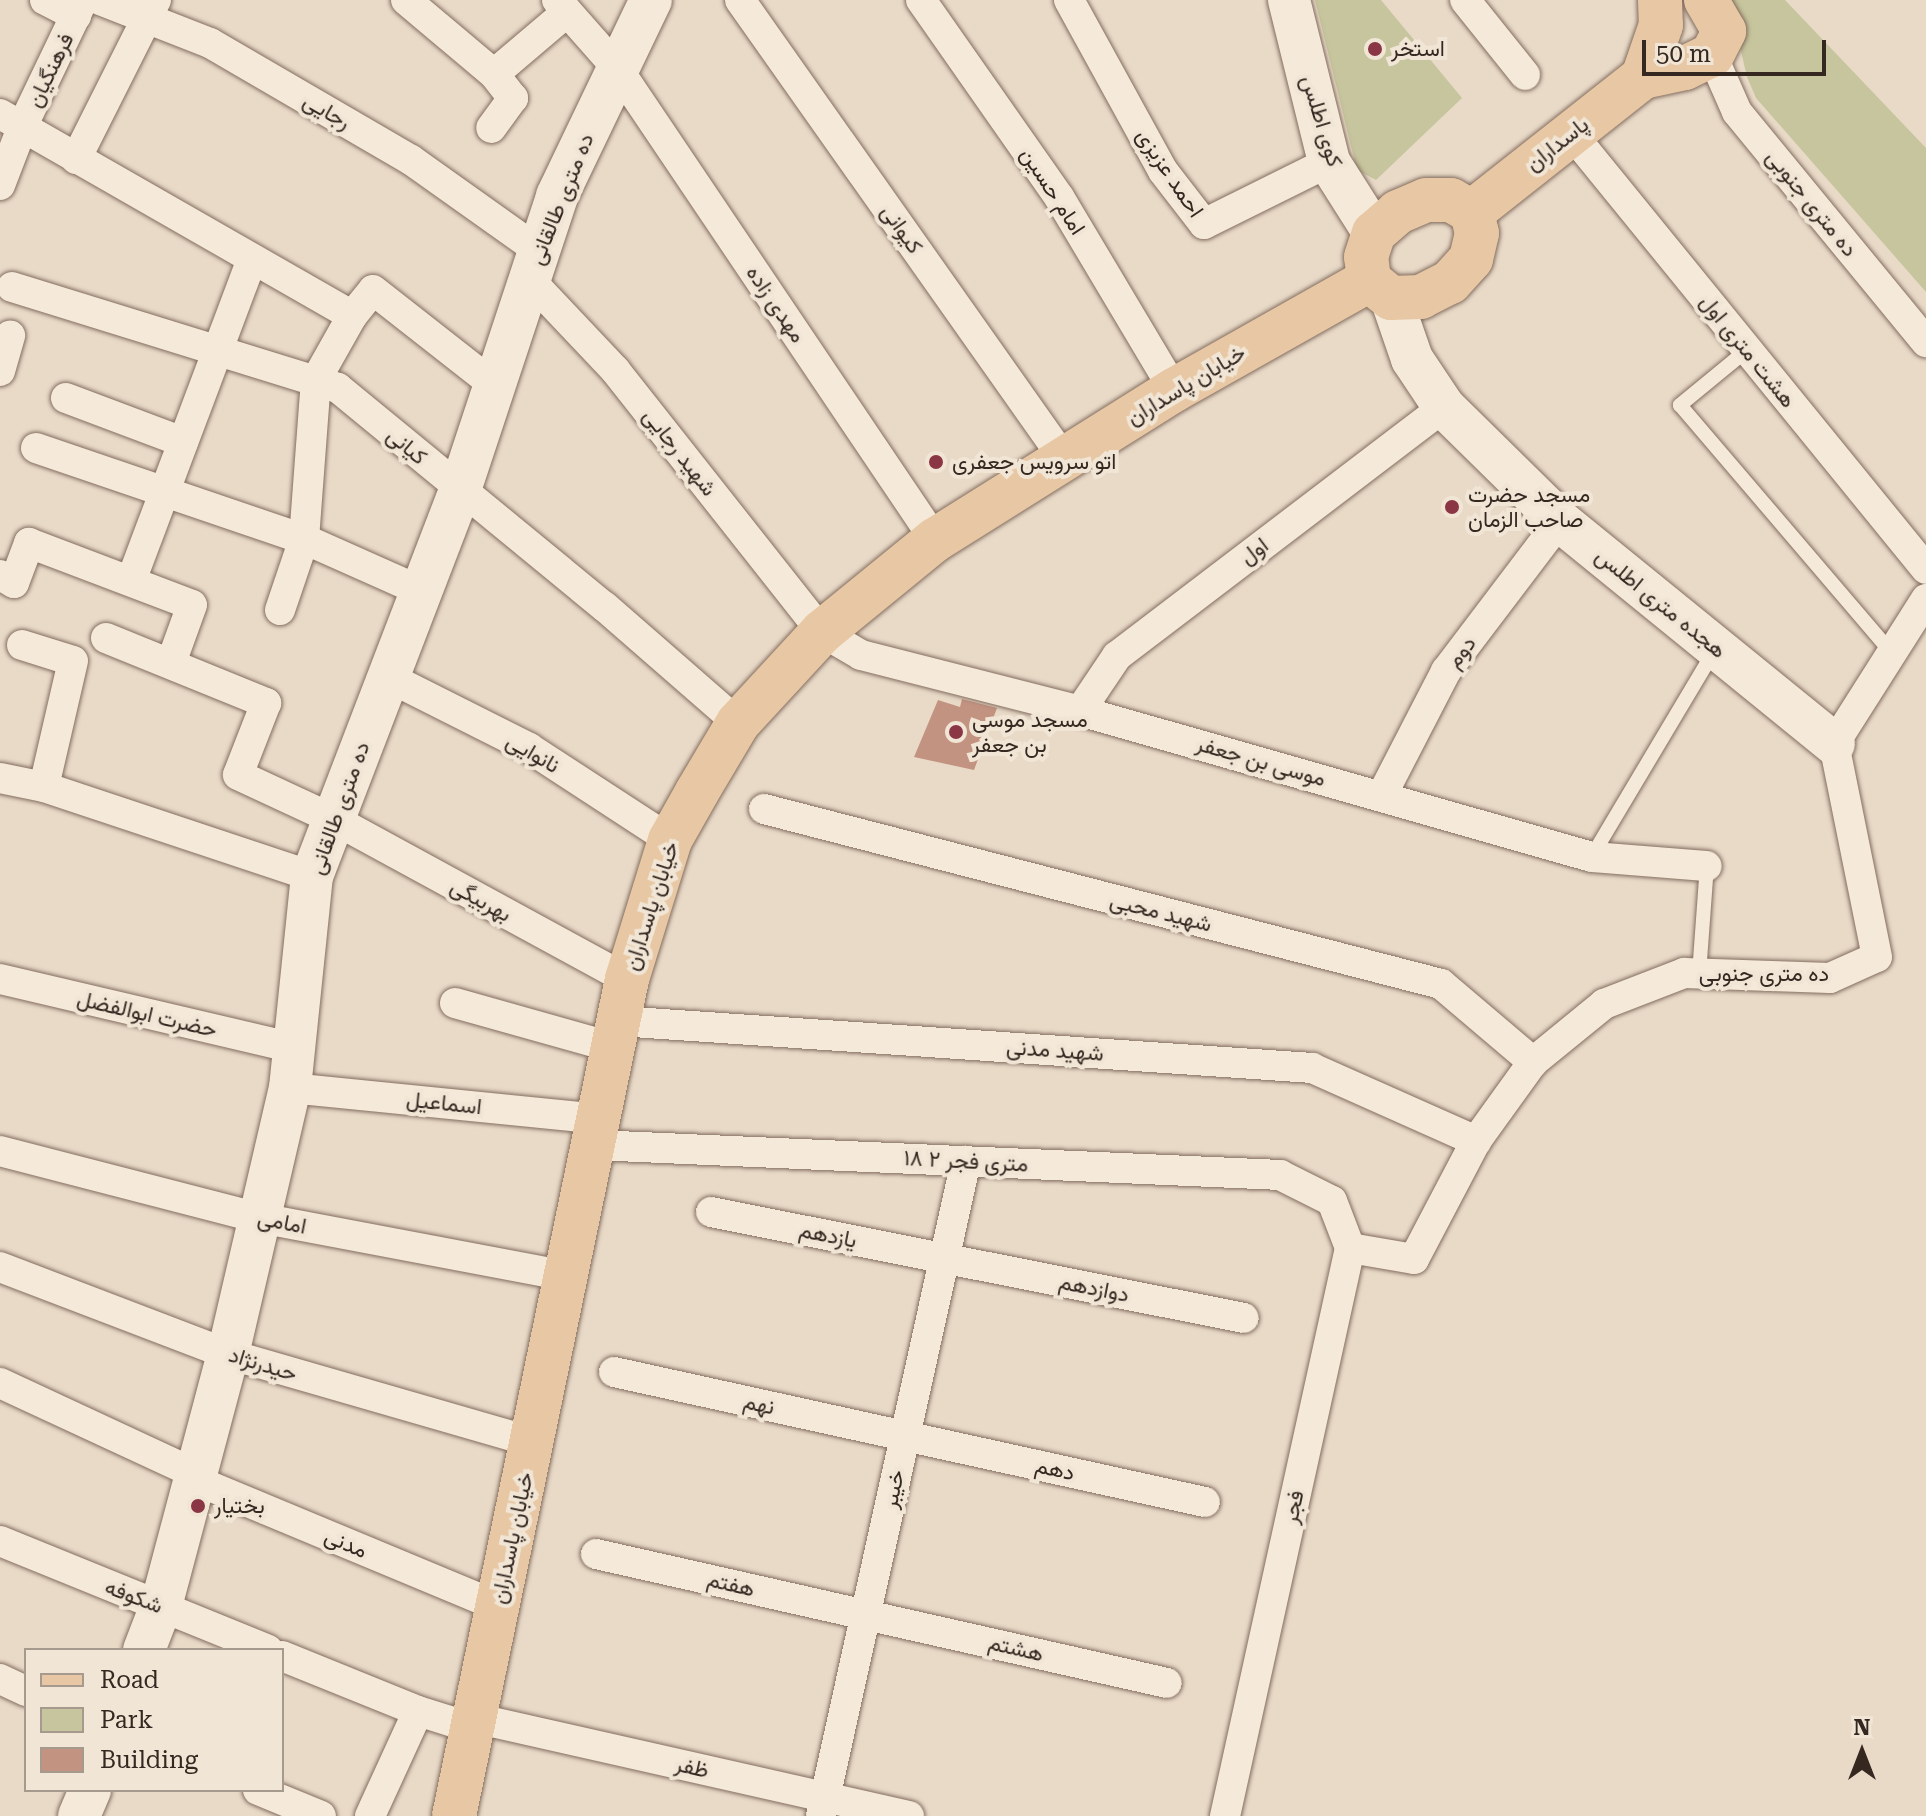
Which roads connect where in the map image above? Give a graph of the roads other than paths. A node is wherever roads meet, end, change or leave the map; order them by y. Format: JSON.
{"nodes":[{"id":1,"x":45,"y":0,"type":"edge"},
{"id":2,"x":406,"y":0,"type":"edge"},
{"id":3,"x":651,"y":0,"type":"edge"},
{"id":4,"x":740,"y":0,"type":"edge"},
{"id":5,"x":921,"y":0,"type":"edge"},
{"id":6,"x":1069,"y":0,"type":"edge"},
{"id":7,"x":1289,"y":0,"type":"edge"},
{"id":8,"x":1465,"y":0,"type":"edge"},
{"id":9,"x":1660,"y":0,"type":"edge"},
{"id":10,"x":1706,"y":0,"type":"edge"},
{"id":11,"x":86,"y":5,"type":"edge"},
{"id":12,"x":562,"y":6,"type":"edge"},
{"id":13,"x":152,"y":9,"type":"edge"},
{"id":14,"x":1712,"y":55,"type":"junction"},
{"id":15,"x":617,"y":68,"type":"junction"},
{"id":16,"x":494,"y":74,"type":"junction"},
{"id":17,"x":1525,"y":75,"type":"dead end"},
{"id":18,"x":1643,"y":77,"type":"junction"},
{"id":19,"x":11,"y":119,"type":"edge"},
{"id":20,"x":491,"y":128,"type":"dead end"},
{"id":21,"x":1571,"y":133,"type":"junction"},
{"id":22,"x":76,"y":159,"type":"junction"},
{"id":23,"x":1329,"y":162,"type":"junction"},
{"id":24,"x":0,"y":185,"type":"edge"},
{"id":25,"x":1472,"y":212,"type":"junction"},
{"id":26,"x":1374,"y":233,"type":"junction"},
{"id":27,"x":252,"y":259,"type":"junction"},
{"id":28,"x":534,"y":265,"type":"junction"},
{"id":29,"x":12,"y":287,"type":"dead end"},
{"id":30,"x":1380,"y":289,"type":"junction"},
{"id":31,"x":352,"y":316,"type":"junction"},
{"id":32,"x":10,"y":335,"type":"dead end"},
{"id":33,"x":1926,"y":342,"type":"edge"},
{"id":34,"x":218,"y":350,"type":"junction"},
{"id":35,"x":1747,"y":350,"type":"junction"},
{"id":36,"x":0,"y":371,"type":"edge"},
{"id":37,"x":316,"y":380,"type":"junction"},
{"id":38,"x":494,"y":385,"type":"junction"},
{"id":39,"x":1174,"y":390,"type":"junction"},
{"id":40,"x":66,"y":398,"type":"dead end"},
{"id":41,"x":1444,"y":407,"type":"junction"},
{"id":42,"x":183,"y":442,"type":"junction"},
{"id":43,"x":36,"y":448,"type":"dead end"},
{"id":44,"x":1064,"y":459,"type":"junction"},
{"id":45,"x":460,"y":490,"type":"junction"},
{"id":46,"x":165,"y":492,"type":"junction"},
{"id":47,"x":1560,"y":521,"type":"junction"},
{"id":48,"x":304,"y":539,"type":"junction"},
{"id":49,"x":935,"y":540,"type":"junction"},
{"id":50,"x":1926,"y":569,"type":"edge"},
{"id":51,"x":0,"y":575,"type":"edge"},
{"id":52,"x":131,"y":581,"type":"junction"},
{"id":53,"x":421,"y":591,"type":"junction"},
{"id":54,"x":1926,"y":599,"type":"edge"},
{"id":55,"x":280,"y":610,"type":"dead end"},
{"id":56,"x":822,"y":632,"type":"junction"},
{"id":57,"x":106,"y":638,"type":"dead end"},
{"id":58,"x":22,"y":645,"type":"dead end"},
{"id":59,"x":1716,"y":648,"type":"junction"},
{"id":60,"x":1892,"y":653,"type":"junction"},
{"id":61,"x":171,"y":663,"type":"junction"},
{"id":62,"x":388,"y":677,"type":"junction"},
{"id":63,"x":1080,"y":711,"type":"junction"},
{"id":64,"x":738,"y":723,"type":"junction"},
{"id":65,"x":1834,"y":744,"type":"junction"},
{"id":66,"x":0,"y":778,"type":"edge"},
{"id":67,"x":44,"y":787,"type":"junction"},
{"id":68,"x":1382,"y":795,"type":"junction"},
{"id":69,"x":764,"y":809,"type":"dead end"},
{"id":70,"x":335,"y":820,"type":"junction"},
{"id":71,"x":670,"y":840,"type":"junction"},
{"id":72,"x":1592,"y":857,"type":"junction"},
{"id":73,"x":1707,"y":866,"type":"joint"},
{"id":74,"x":312,"y":876,"type":"junction"},
{"id":75,"x":1699,"y":974,"type":"junction"},
{"id":76,"x":0,"y":979,"type":"edge"},
{"id":77,"x":455,"y":1003,"type":"dead end"},
{"id":78,"x":619,"y":1016,"type":"junction"},
{"id":79,"x":1533,"y":1062,"type":"junction"},
{"id":80,"x":292,"y":1068,"type":"junction"},
{"id":81,"x":596,"y":1132,"type":"junction"},
{"id":82,"x":1476,"y":1141,"type":"junction"},
{"id":83,"x":0,"y":1151,"type":"edge"},
{"id":84,"x":966,"y":1161,"type":"junction"},
{"id":85,"x":711,"y":1212,"type":"dead end"},
{"id":86,"x":260,"y":1218,"type":"junction"},
{"id":87,"x":1350,"y":1248,"type":"junction"},
{"id":88,"x":945,"y":1259,"type":"junction"},
{"id":89,"x":0,"y":1267,"type":"edge"},
{"id":90,"x":567,"y":1276,"type":"junction"},
{"id":91,"x":1244,"y":1318,"type":"dead end"},
{"id":92,"x":228,"y":1354,"type":"junction"},
{"id":93,"x":614,"y":1372,"type":"dead end"},
{"id":94,"x":0,"y":1383,"type":"edge"},
{"id":95,"x":905,"y":1436,"type":"junction"},
{"id":96,"x":532,"y":1442,"type":"junction"},
{"id":97,"x":195,"y":1477,"type":"junction"},
{"id":98,"x":1205,"y":1502,"type":"dead end"},
{"id":99,"x":0,"y":1541,"type":"edge"},
{"id":100,"x":596,"y":1554,"type":"dead end"},
{"id":101,"x":161,"y":1606,"type":"junction"},
{"id":102,"x":498,"y":1606,"type":"junction"},
{"id":103,"x":866,"y":1614,"type":"junction"},
{"id":104,"x":145,"y":1648,"type":"edge"},
{"id":105,"x":263,"y":1648,"type":"edge"},
{"id":106,"x":284,"y":1657,"type":"edge"},
{"id":107,"x":0,"y":1679,"type":"edge"},
{"id":108,"x":1167,"y":1683,"type":"dead end"},
{"id":109,"x":24,"y":1690,"type":"edge"},
{"id":110,"x":418,"y":1711,"type":"junction"},
{"id":111,"x":473,"y":1723,"type":"junction"},
{"id":112,"x":89,"y":1792,"type":"edge"},
{"id":113,"x":263,"y":1792,"type":"edge"},
{"id":114,"x":823,"y":1807,"type":"edge"},
{"id":115,"x":79,"y":1816,"type":"edge"},
{"id":116,"x":321,"y":1816,"type":"edge"},
{"id":117,"x":370,"y":1816,"type":"edge"},
{"id":118,"x":454,"y":1816,"type":"edge"},
{"id":119,"x":909,"y":1816,"type":"edge"},
{"id":120,"x":1225,"y":1816,"type":"edge"}],
"edges":[{"from":1,"to":11,"type":"street","name":"رجایی"},
{"from":2,"to":16,"type":"street"},
{"from":3,"to":15,"type":"street","name":"ده متری طالقانی"},
{"from":4,"to":44,"type":"street","name":"کیوانی"},
{"from":5,"to":39,"type":"street","name":"امام حسین"},
{"from":6,"to":23,"type":"street","name":"احمد عزیزی"},
{"from":7,"to":23,"type":"street","name":"کوی اطلس"},
{"from":8,"to":17,"type":"street"},
{"from":9,"to":18,"type":"main road"},
{"from":10,"to":14,"type":"main road"},
{"from":11,"to":13,"type":"street","name":"رجایی"},
{"from":11,"to":19,"type":"street","name":"فرهنگیان"},
{"from":12,"to":15,"type":"street","name":"مهدی زاده"},
{"from":12,"to":16,"type":"street"},
{"from":13,"to":22,"type":"street"},
{"from":13,"to":28,"type":"street","name":"رجایی"},
{"from":14,"to":18,"type":"main road","name":"پاسداران"},
{"from":14,"to":33,"type":"street","name":"ده متری جنوبی"},
{"from":15,"to":28,"type":"street","name":"ده متری طالقانی"},
{"from":15,"to":49,"type":"street","name":"مهدی زاده"},
{"from":16,"to":20,"type":"street"},
{"from":18,"to":21,"type":"main road","name":"پاسداران"},
{"from":19,"to":22,"type":"street"},
{"from":19,"to":24,"type":"street","name":"فرهنگیان"},
{"from":21,"to":25,"type":"main road","name":"پاسداران"},
{"from":21,"to":35,"type":"street","name":"هشت متری اول"},
{"from":22,"to":27,"type":"street"},
{"from":23,"to":26,"type":"street","name":"کوی اطلس"},
{"from":25,"to":26,"type":"main road"},
{"from":25,"to":30,"type":"main road"},
{"from":26,"to":30,"type":"main road"},
{"from":27,"to":31,"type":"street"},
{"from":27,"to":34,"type":"street"},
{"from":28,"to":38,"type":"street","name":"ده متری طالقانی"},
{"from":28,"to":56,"type":"street","name":"شهید رجایی"},
{"from":29,"to":34,"type":"street","name":"کیانی"},
{"from":30,"to":39,"type":"main road","name":"خیابان پاسداران"},
{"from":30,"to":41,"type":"street","name":"هجده متری اطلس"},
{"from":31,"to":37,"type":"street"},
{"from":31,"to":38,"type":"street"},
{"from":32,"to":36,"type":"street"},
{"from":34,"to":37,"type":"street","name":"کیانی"},
{"from":34,"to":42,"type":"street"},
{"from":35,"to":50,"type":"street","name":"هشت متری اول"},
{"from":35,"to":60,"type":"lane"},
{"from":37,"to":45,"type":"street","name":"کیانی"},
{"from":37,"to":48,"type":"street"},
{"from":38,"to":45,"type":"street","name":"ده متری طالقانی"},
{"from":39,"to":44,"type":"main road","name":"خیابان پاسداران"},
{"from":40,"to":42,"type":"street"},
{"from":41,"to":47,"type":"street","name":"هجده متری اطلس"},
{"from":41,"to":63,"type":"street","name":"اول"},
{"from":42,"to":46,"type":"street"},
{"from":43,"to":46,"type":"street"},
{"from":44,"to":49,"type":"main road","name":"خیابان پاسداران"},
{"from":45,"to":53,"type":"street","name":"ده متری طالقانی"},
{"from":45,"to":64,"type":"street","name":"کیانی"},
{"from":46,"to":48,"type":"street"},
{"from":46,"to":52,"type":"street"},
{"from":47,"to":59,"type":"street","name":"هجده متری اطلس"},
{"from":47,"to":68,"type":"street","name":"دوم"},
{"from":48,"to":53,"type":"street"},
{"from":48,"to":55,"type":"street"},
{"from":49,"to":56,"type":"main road","name":"خیابان پاسداران"},
{"from":51,"to":52,"type":"street"},
{"from":52,"to":61,"type":"street"},
{"from":53,"to":62,"type":"street","name":"ده متری طالقانی"},
{"from":54,"to":60,"type":"street"},
{"from":56,"to":63,"type":"street","name":"موسی بن جعفر"},
{"from":56,"to":64,"type":"main road","name":"خیابان پاسداران"},
{"from":57,"to":61,"type":"street"},
{"from":58,"to":67,"type":"street"},
{"from":59,"to":65,"type":"street","name":"هجده متری اطلس"},
{"from":59,"to":72,"type":"lane"},
{"from":60,"to":65,"type":"street"},
{"from":61,"to":70,"type":"street","name":"بهربیگی"},
{"from":62,"to":70,"type":"street","name":"ده متری طالقانی"},
{"from":62,"to":71,"type":"street","name":"نانوایی"},
{"from":63,"to":68,"type":"street","name":"موسی بن جعفر"},
{"from":64,"to":71,"type":"main road","name":"خیابان پاسداران"},
{"from":65,"to":75,"type":"street","name":"ده متری جنوبی"},
{"from":66,"to":67,"type":"street"},
{"from":67,"to":74,"type":"street"},
{"from":68,"to":72,"type":"street","name":"موسی بن جعفر"},
{"from":69,"to":79,"type":"street","name":"شهید محبی"},
{"from":70,"to":74,"type":"street","name":"ده متری طالقانی"},
{"from":70,"to":78,"type":"street","name":"بهربیگی"},
{"from":71,"to":78,"type":"main road","name":"خیابان پاسداران"},
{"from":72,"to":73,"type":"street","name":"موسی بن جعفر"},
{"from":73,"to":75,"type":"lane"},
{"from":74,"to":80,"type":"street","name":"ده متری طالقانی"},
{"from":75,"to":79,"type":"street","name":"ده متری جنوبی"},
{"from":76,"to":80,"type":"street","name":"حضرت ابوالفضل"},
{"from":77,"to":78,"type":"street"},
{"from":78,"to":81,"type":"main road","name":"خیابان پاسداران"},
{"from":78,"to":82,"type":"street","name":"شهید مدنی"},
{"from":79,"to":82,"type":"street","name":"ده متری جنوبی"},
{"from":80,"to":81,"type":"street","name":"اسماعیل"},
{"from":80,"to":86,"type":"street","name":"ده متری طالقانی"},
{"from":81,"to":84,"type":"street","name":"۱۸ متری فجر ۲"},
{"from":81,"to":90,"type":"main road","name":"خیابان پاسداران"},
{"from":82,"to":87,"type":"street","name":"ده متری جنوبی"},
{"from":83,"to":86,"type":"street","name":"امامی"},
{"from":84,"to":87,"type":"street","name":"۱۸ متری فجر ۲"},
{"from":84,"to":88,"type":"street","name":"خیبر"},
{"from":85,"to":88,"type":"street","name":"یازدهم"},
{"from":86,"to":90,"type":"street","name":"امامی"},
{"from":86,"to":92,"type":"street","name":"ده متری طالقانی"},
{"from":87,"to":120,"type":"street","name":"فجر"},
{"from":88,"to":91,"type":"street","name":"دوازدهم"},
{"from":88,"to":95,"type":"street","name":"خیبر"},
{"from":89,"to":92,"type":"street","name":"حیدرنژاد"},
{"from":90,"to":96,"type":"main road","name":"خیابان پاسداران"},
{"from":92,"to":96,"type":"street","name":"حیدرنژاد"},
{"from":92,"to":97,"type":"street","name":"ده متری طالقانی"},
{"from":93,"to":95,"type":"street","name":"نهم"},
{"from":94,"to":97,"type":"street","name":"مدنی"},
{"from":95,"to":98,"type":"street","name":"دهم"},
{"from":95,"to":103,"type":"street","name":"خیبر"},
{"from":96,"to":102,"type":"main road","name":"خیابان پاسداران"},
{"from":97,"to":101,"type":"street","name":"ده متری طالقانی"},
{"from":97,"to":102,"type":"street","name":"مدنی"},
{"from":99,"to":101,"type":"street","name":"شکوفه"},
{"from":100,"to":103,"type":"street","name":"هفتم"},
{"from":101,"to":104,"type":"street","name":"ده متری طالقانی"},
{"from":101,"to":105,"type":"street","name":"شکوفه"},
{"from":102,"to":111,"type":"main road","name":"خیابان پاسداران"},
{"from":103,"to":108,"type":"street","name":"هشتم"},
{"from":103,"to":114,"type":"street","name":"خیبر"},
{"from":106,"to":110,"type":"street"},
{"from":107,"to":109,"type":"street"},
{"from":110,"to":111,"type":"street"},
{"from":110,"to":117,"type":"street"},
{"from":111,"to":114,"type":"street","name":"ظفر"},
{"from":111,"to":118,"type":"main road","name":"خیابان پاسداران"},
{"from":112,"to":115,"type":"street"},
{"from":113,"to":116,"type":"street"},
{"from":114,"to":119,"type":"street","name":"ظفر"}]}
